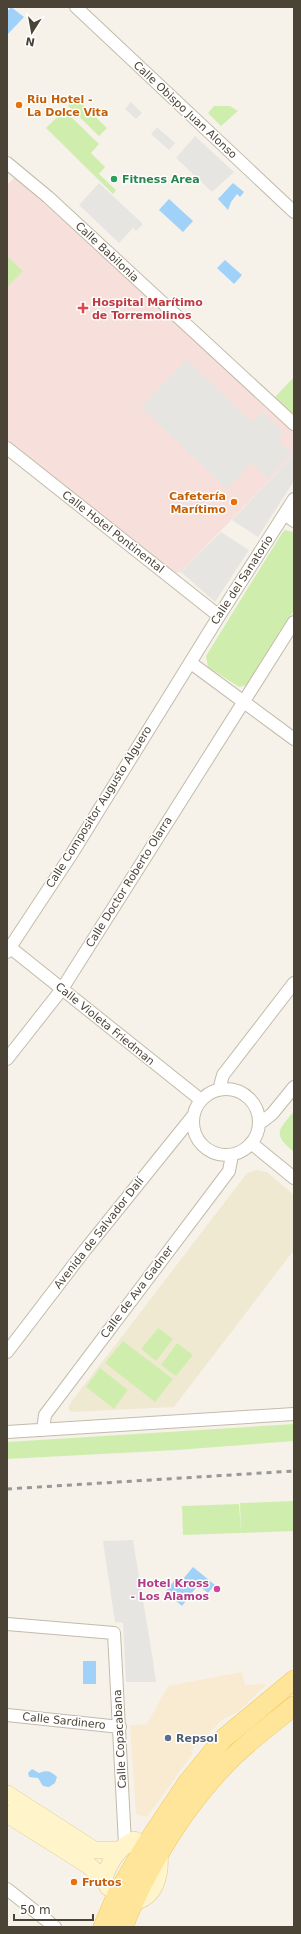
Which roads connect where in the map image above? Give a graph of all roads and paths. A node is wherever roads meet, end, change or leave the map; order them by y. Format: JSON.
{"nodes":[{"id":1,"x":76,"y":7,"type":"edge"},
{"id":2,"x":7,"y":163,"type":"edge"},
{"id":3,"x":294,"y":212,"type":"edge"},
{"id":4,"x":294,"y":424,"type":"edge"},
{"id":5,"x":7,"y":448,"type":"edge"},
{"id":6,"x":294,"y":499,"type":"edge"},
{"id":7,"x":289,"y":518,"type":"edge"},
{"id":8,"x":219,"y":616,"type":"junction"},
{"id":9,"x":294,"y":622,"type":"edge"},
{"id":10,"x":191,"y":663,"type":"junction"},
{"id":11,"x":243,"y":700,"type":"junction"},
{"id":12,"x":294,"y":739,"type":"edge"},
{"id":13,"x":8,"y":948,"type":"edge"},
{"id":14,"x":294,"y":983,"type":"edge"},
{"id":15,"x":62,"y":989,"type":"junction"},
{"id":16,"x":7,"y":1059,"type":"edge"},
{"id":17,"x":294,"y":1087,"type":"edge"},
{"id":18,"x":218,"y":1090,"type":"junction"},
{"id":19,"x":201,"y":1100,"type":"junction"},
{"id":20,"x":193,"y":1116,"type":"junction"},
{"id":21,"x":259,"y":1124,"type":"junction"},
{"id":22,"x":252,"y":1143,"type":"junction"},
{"id":23,"x":232,"y":1155,"type":"junction"},
{"id":24,"x":294,"y":1178,"type":"edge"},
{"id":25,"x":7,"y":1352,"type":"edge"},
{"id":26,"x":294,"y":1414,"type":"edge"},
{"id":27,"x":43,"y":1430,"type":"junction"},
{"id":28,"x":7,"y":1432,"type":"edge"},
{"id":29,"x":7,"y":1624,"type":"edge"},
{"id":30,"x":294,"y":1680,"type":"edge"},
{"id":31,"x":294,"y":1706,"type":"edge"},
{"id":32,"x":7,"y":1715,"type":"edge"},
{"id":33,"x":120,"y":1728,"type":"junction"},
{"id":34,"x":7,"y":1794,"type":"edge"},
{"id":35,"x":7,"y":1814,"type":"edge"},
{"id":36,"x":164,"y":1832,"type":"junction"},
{"id":37,"x":140,"y":1850,"type":"junction"},
{"id":38,"x":101,"y":1851,"type":"junction"},
{"id":39,"x":88,"y":1865,"type":"junction"},
{"id":40,"x":104,"y":1879,"type":"junction"},
{"id":41,"x":9,"y":1896,"type":"edge"},
{"id":42,"x":131,"y":1899,"type":"junction"},
{"id":43,"x":103,"y":1923,"type":"edge"},
{"id":44,"x":55,"y":1927,"type":"edge"},
{"id":45,"x":123,"y":1927,"type":"edge"},
{"id":46,"x":130,"y":1927,"type":"edge"}],
"edges":[{"from":1,"to":3,"type":"street","name":"Calle Obispo Juan Alonso"},
{"from":2,"to":4,"type":"street","name":"Calle Babilonia"},
{"from":5,"to":8,"type":"street","name":"Calle Hotel Pontinental"},
{"from":6,"to":7,"type":"street","name":"Calle del Sanatorio"},
{"from":7,"to":8,"type":"street","name":"Calle del Sanatorio"},
{"from":8,"to":10,"type":"street","name":"Calle del Sanatorio"},
{"from":9,"to":11,"type":"street","name":"Calle Doctor Roberto Olarra"},
{"from":10,"to":11,"type":"street"},
{"from":10,"to":13,"type":"street","name":"Calle Compositor Augusto Alguero"},
{"from":11,"to":12,"type":"street"},
{"from":11,"to":15,"type":"street","name":"Calle Doctor Roberto Olarra"},
{"from":13,"to":15,"type":"street","name":"Calle Violeta Friedman"},
{"from":14,"to":18,"type":"street"},
{"from":15,"to":16,"type":"street","name":"Calle Doctor Roberto Olarra"},
{"from":15,"to":19,"type":"street","name":"Calle Violeta Friedman"},
{"from":17,"to":21,"type":"street"},
{"from":18,"to":19,"type":"street"},
{"from":18,"to":21,"type":"street"},
{"from":19,"to":20,"type":"street"},
{"from":20,"to":23,"type":"street"},
{"from":20,"to":25,"type":"street","name":"Avenida de Salvador Dalí"},
{"from":21,"to":22,"type":"street"},
{"from":22,"to":23,"type":"street"},
{"from":22,"to":24,"type":"street"},
{"from":23,"to":27,"type":"street","name":"Calle de Ava Gadner"},
{"from":26,"to":27,"type":"street"},
{"from":27,"to":28,"type":"street"},
{"from":29,"to":33,"type":"street","name":"Calle Copacabana"},
{"from":30,"to":36,"type":"main road"},
{"from":31,"to":36,"type":"main road"},
{"from":32,"to":33,"type":"street","name":"Calle Sardinero"},
{"from":33,"to":37,"type":"street","name":"Calle Copacabana"},
{"from":34,"to":38,"type":"street"},
{"from":35,"to":39,"type":"street"},
{"from":36,"to":37,"type":"main road"},
{"from":36,"to":37,"type":"main road"},
{"from":37,"to":38,"type":"street"},
{"from":37,"to":40,"type":"street"},
{"from":37,"to":42,"type":"main road"},
{"from":38,"to":39,"type":"street"},
{"from":39,"to":40,"type":"street"},
{"from":40,"to":42,"type":"street"},
{"from":41,"to":44,"type":"street"},
{"from":42,"to":43,"type":"main road"},
{"from":42,"to":45,"type":"main road"},
{"from":42,"to":46,"type":"main road"}]}
